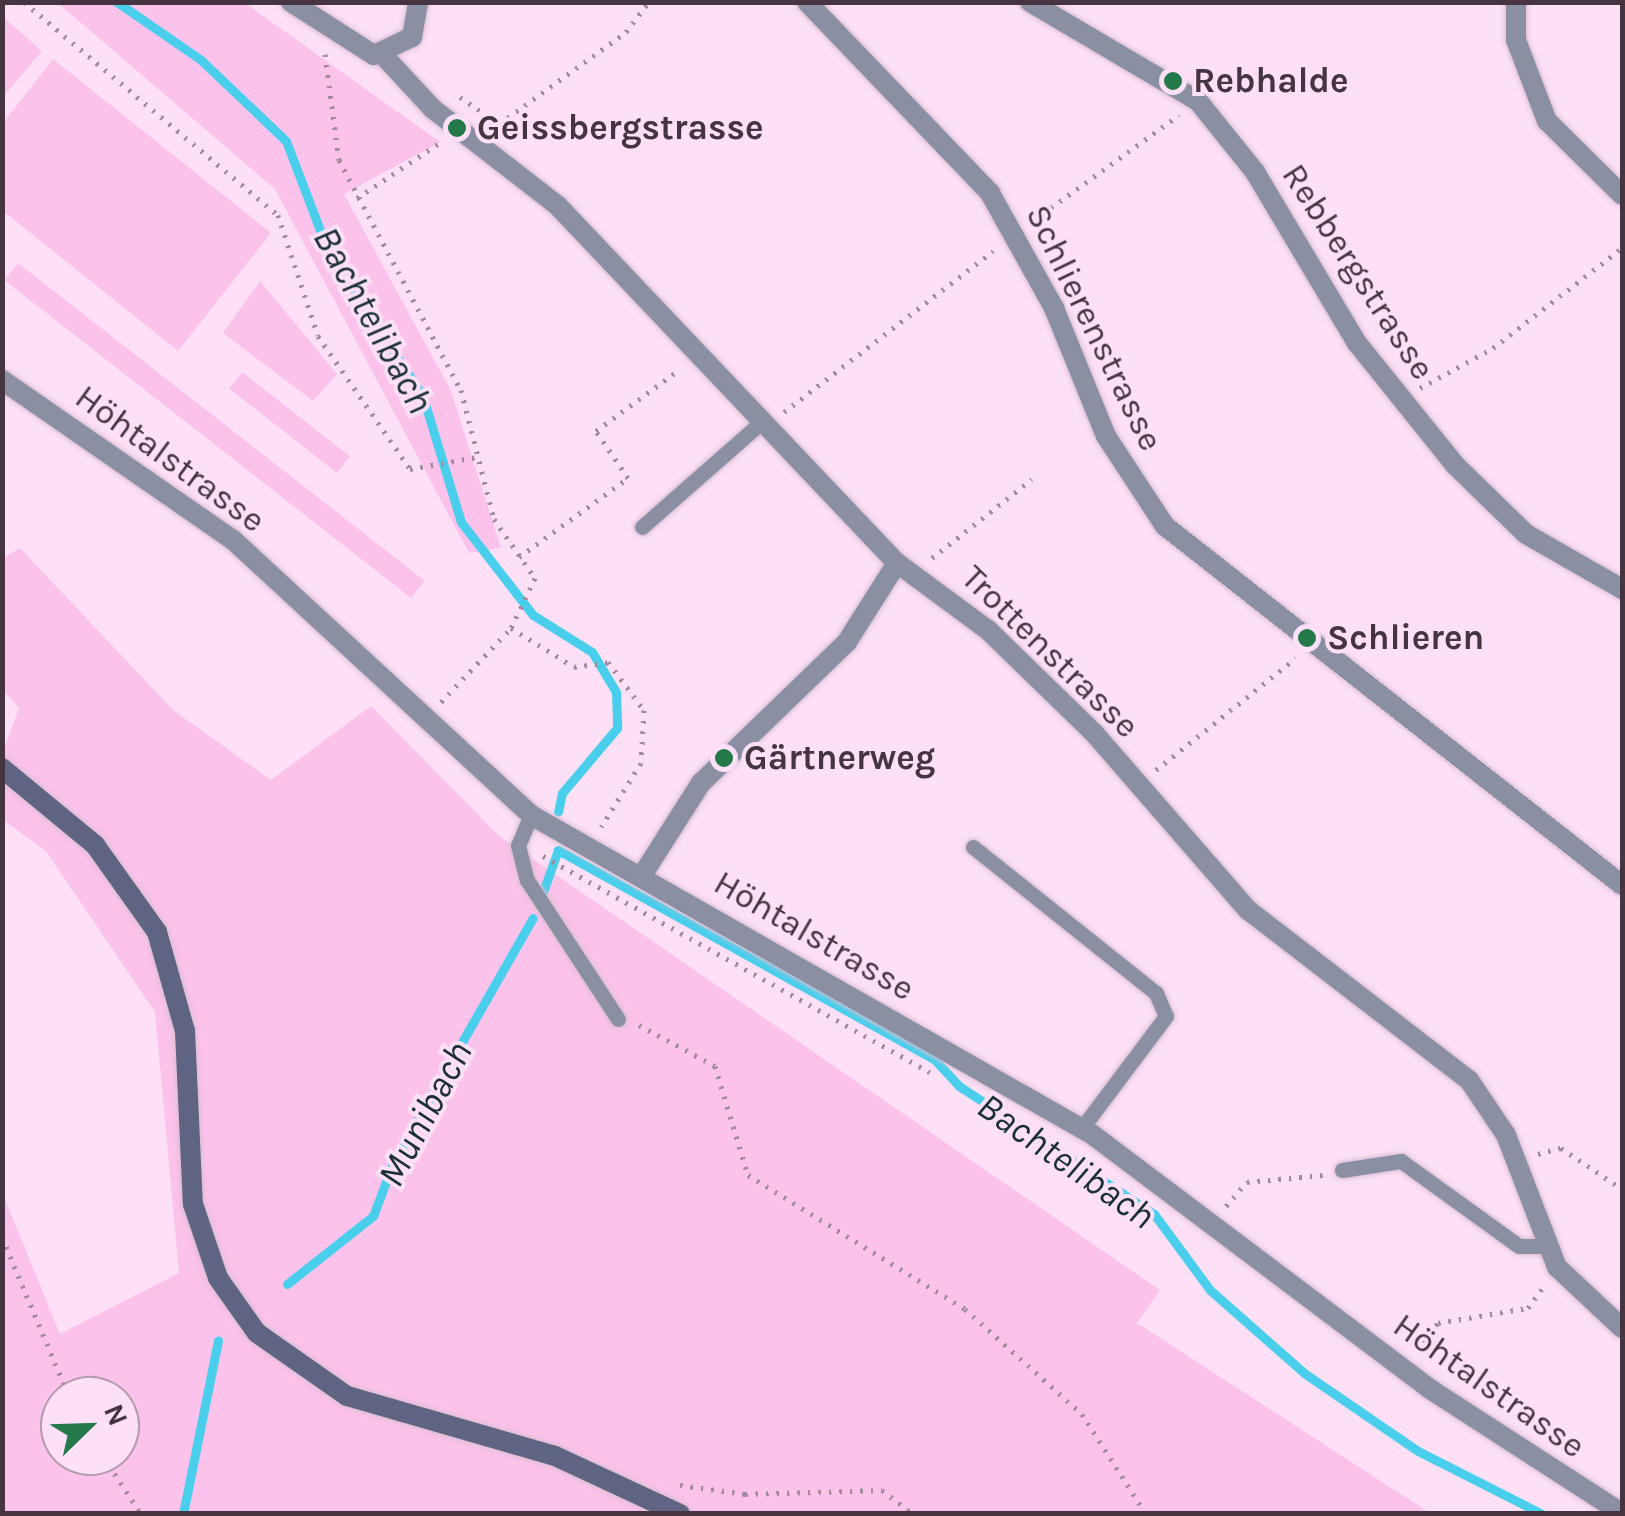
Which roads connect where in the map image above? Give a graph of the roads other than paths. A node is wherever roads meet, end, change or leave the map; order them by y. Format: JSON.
{"nodes":[{"id":1,"x":291,"y":2,"type":"edge"},
{"id":2,"x":418,"y":2,"type":"edge"},
{"id":3,"x":806,"y":2,"type":"edge"},
{"id":4,"x":1030,"y":2,"type":"edge"},
{"id":5,"x":1516,"y":2,"type":"edge"},
{"id":6,"x":382,"y":54,"type":"junction"},
{"id":7,"x":1622,"y":195,"type":"edge"},
{"id":8,"x":2,"y":380,"type":"edge"},
{"id":9,"x":758,"y":425,"type":"junction"},
{"id":10,"x":642,"y":527,"type":"dead end"},
{"id":11,"x":897,"y":563,"type":"junction"},
{"id":12,"x":1622,"y":589,"type":"edge"},
{"id":13,"x":2,"y":768,"type":"edge"},
{"id":14,"x":531,"y":815,"type":"junction"},
{"id":15,"x":973,"y":848,"type":"dead end"},
{"id":16,"x":644,"y":874,"type":"junction"},
{"id":17,"x":1622,"y":886,"type":"edge"},
{"id":18,"x":618,"y":1019,"type":"road end"},
{"id":19,"x":1082,"y":1128,"type":"junction"},
{"id":20,"x":1342,"y":1170,"type":"road end"},
{"id":21,"x":1544,"y":1246,"type":"junction"},
{"id":22,"x":1622,"y":1328,"type":"edge"},
{"id":23,"x":1622,"y":1513,"type":"edge"},
{"id":24,"x":680,"y":1514,"type":"edge"}],
"edges":[{"from":1,"to":6,"type":"street"},
{"from":2,"to":6,"type":"street"},
{"from":3,"to":17,"type":"street","name":"Schlierenstrasse"},
{"from":4,"to":12,"type":"street","name":"Rebbergstrasse"},
{"from":5,"to":7,"type":"street"},
{"from":6,"to":9,"type":"street","name":"Trottenstrasse"},
{"from":8,"to":14,"type":"street","name":"Höhtalstrasse"},
{"from":9,"to":10,"type":"lane"},
{"from":9,"to":11,"type":"street","name":"Trottenstrasse"},
{"from":11,"to":16,"type":"street"},
{"from":11,"to":21,"type":"street","name":"Trottenstrasse"},
{"from":13,"to":24,"type":"main road"},
{"from":14,"to":16,"type":"street","name":"Höhtalstrasse"},
{"from":14,"to":18,"type":"lane"},
{"from":15,"to":19,"type":"lane"},
{"from":16,"to":19,"type":"street","name":"Höhtalstrasse"},
{"from":19,"to":23,"type":"street","name":"Höhtalstrasse"},
{"from":20,"to":21,"type":"lane"},
{"from":21,"to":22,"type":"street","name":"Trottenstrasse"}]}
